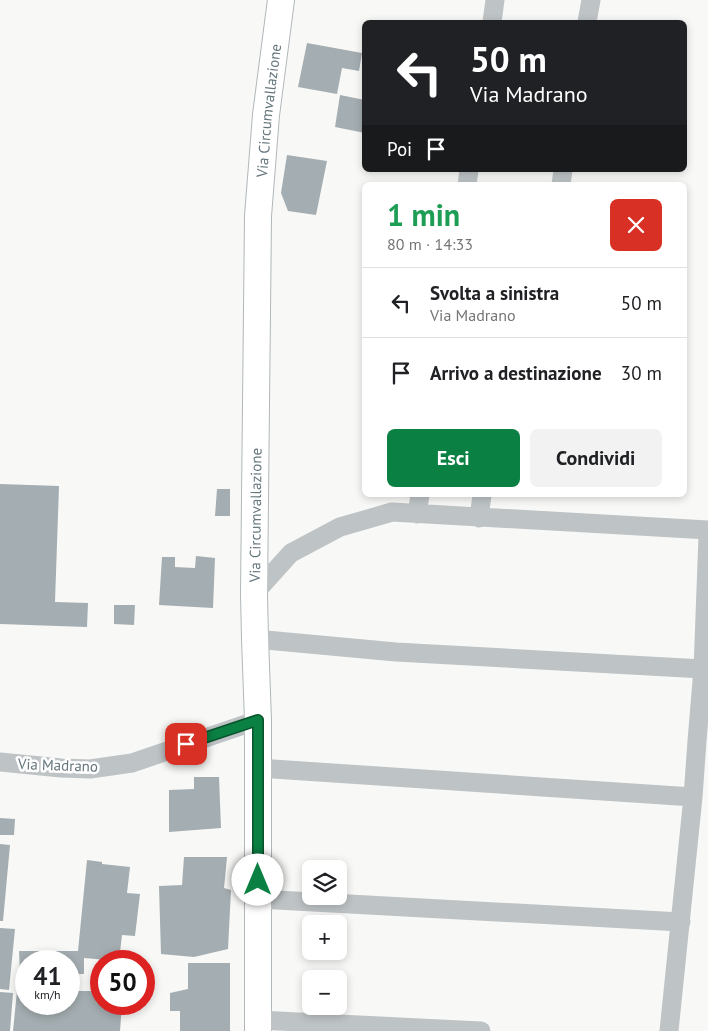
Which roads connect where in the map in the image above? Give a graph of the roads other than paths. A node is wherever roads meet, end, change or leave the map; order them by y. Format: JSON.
{"nodes":[{"id":1,"x":281,"y":0,"type":"edge"},
{"id":2,"x":495,"y":0,"type":"edge"},
{"id":3,"x":591,"y":0,"type":"edge"},
{"id":4,"x":492,"y":20,"type":"edge"},
{"id":5,"x":587,"y":20,"type":"edge"},
{"id":6,"x":420,"y":497,"type":"edge"},
{"id":7,"x":482,"y":497,"type":"edge"},
{"id":8,"x":417,"y":514,"type":"junction"},
{"id":9,"x":479,"y":518,"type":"junction"},
{"id":10,"x":708,"y":530,"type":"edge"},
{"id":11,"x":708,"y":536,"type":"edge"},
{"id":12,"x":254,"y":594,"type":"junction"},
{"id":13,"x":255,"y":640,"type":"junction"},
{"id":14,"x":704,"y":669,"type":"junction"},
{"id":15,"x":258,"y":720,"type":"junction"},
{"id":16,"x":702,"y":741,"type":"edge"},
{"id":17,"x":0,"y":762,"type":"edge"},
{"id":18,"x":258,"y":768,"type":"junction"},
{"id":19,"x":693,"y":797,"type":"junction"},
{"id":20,"x":258,"y":899,"type":"junction"},
{"id":21,"x":681,"y":922,"type":"junction"},
{"id":22,"x":258,"y":1025,"type":"edge"},
{"id":23,"x":481,"y":1031,"type":"edge"},
{"id":24,"x":669,"y":1031,"type":"edge"}],
"edges":[{"from":1,"to":12,"type":"main road","name":"Via Circumvallazione"},
{"from":2,"to":4,"type":"street"},
{"from":3,"to":5,"type":"street"},
{"from":6,"to":8,"type":"street"},
{"from":7,"to":9,"type":"street"},
{"from":8,"to":9,"type":"street"},
{"from":8,"to":12,"type":"street"},
{"from":9,"to":10,"type":"street"},
{"from":11,"to":14,"type":"street"},
{"from":12,"to":13,"type":"main road","name":"Via Circumvallazione"},
{"from":13,"to":14,"type":"street"},
{"from":13,"to":15,"type":"main road","name":"Via Circumvallazione"},
{"from":14,"to":16,"type":"street"},
{"from":15,"to":17,"type":"street","name":"Via Madrano"},
{"from":15,"to":18,"type":"main road","name":"Via Circumvallazione"},
{"from":16,"to":19,"type":"street"},
{"from":18,"to":19,"type":"street"},
{"from":18,"to":20,"type":"main road","name":"Via Circumvallazione"},
{"from":19,"to":21,"type":"street"},
{"from":20,"to":21,"type":"street"},
{"from":20,"to":22,"type":"main road","name":"Via Circumvallazione"},
{"from":21,"to":24,"type":"street"},
{"from":22,"to":23,"type":"street"}]}
